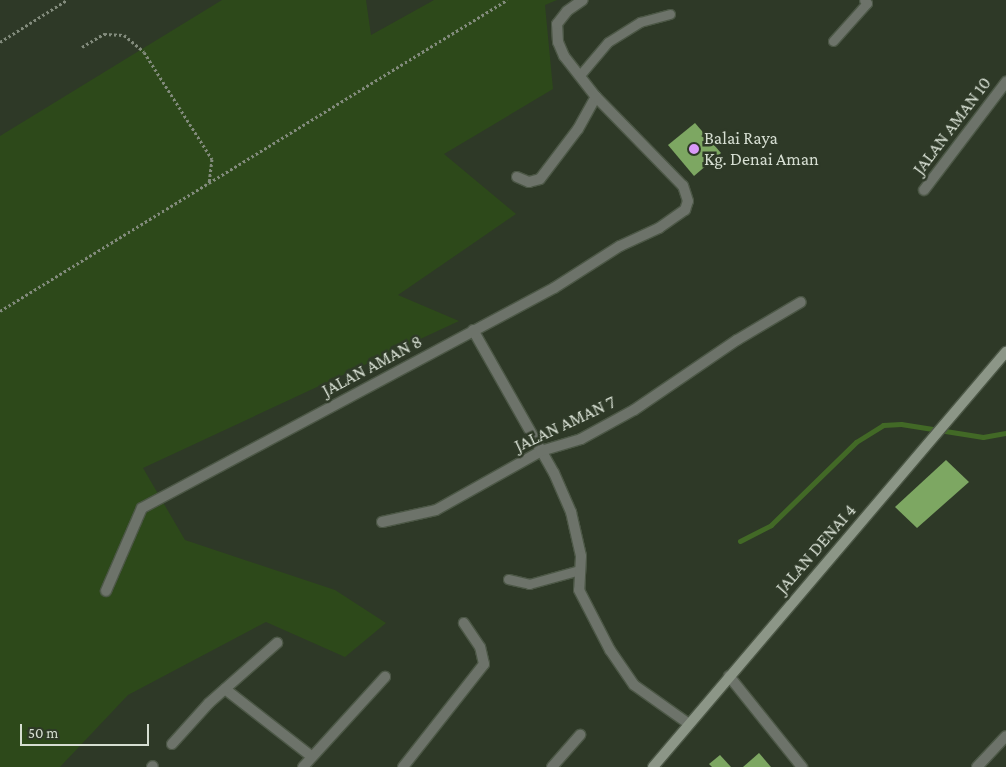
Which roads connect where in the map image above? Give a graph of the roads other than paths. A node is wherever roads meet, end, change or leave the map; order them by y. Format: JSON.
{"nodes":[{"id":1,"x":583,"y":0,"type":"edge"},
{"id":2,"x":864,"y":0,"type":"edge"},
{"id":3,"x":670,"y":14,"type":"dead end"},
{"id":4,"x":834,"y":40,"type":"dead end"},
{"id":5,"x":580,"y":75,"type":"junction"},
{"id":6,"x":1006,"y":82,"type":"edge"},
{"id":7,"x":596,"y":97,"type":"junction"},
{"id":8,"x":517,"y":177,"type":"dead end"},
{"id":9,"x":924,"y":190,"type":"dead end"},
{"id":10,"x":801,"y":302,"type":"dead end"},
{"id":11,"x":472,"y":330,"type":"junction"},
{"id":12,"x":1006,"y":352,"type":"edge"},
{"id":13,"x":541,"y":451,"type":"junction"},
{"id":14,"x":382,"y":522,"type":"dead end"},
{"id":15,"x":580,"y":570,"type":"junction"},
{"id":16,"x":508,"y":579,"type":"dead end"},
{"id":17,"x":106,"y":591,"type":"dead end"},
{"id":18,"x":464,"y":623,"type":"dead end"},
{"id":19,"x":277,"y":643,"type":"dead end"},
{"id":20,"x":729,"y":676,"type":"junction"},
{"id":21,"x":385,"y":677,"type":"dead end"},
{"id":22,"x":225,"y":689,"type":"junction"},
{"id":23,"x":689,"y":724,"type":"junction"},
{"id":24,"x":580,"y":735,"type":"dead end"},
{"id":25,"x":1006,"y":736,"type":"edge"},
{"id":26,"x":172,"y":744,"type":"dead end"},
{"id":27,"x":311,"y":756,"type":"junction"},
{"id":28,"x":303,"y":767,"type":"edge"},
{"id":29,"x":403,"y":767,"type":"edge"},
{"id":30,"x":552,"y":767,"type":"edge"},
{"id":31,"x":652,"y":767,"type":"edge"},
{"id":32,"x":802,"y":767,"type":"edge"},
{"id":33,"x":977,"y":767,"type":"edge"}],
"edges":[{"from":1,"to":5,"type":"street"},
{"from":2,"to":4,"type":"lane"},
{"from":3,"to":5,"type":"lane"},
{"from":5,"to":7,"type":"street"},
{"from":6,"to":9,"type":"street","name":"JALAN AMAN 10"},
{"from":7,"to":8,"type":"street"},
{"from":7,"to":11,"type":"street","name":"JALAN AMAN 8"},
{"from":10,"to":13,"type":"street","name":"JALAN AMAN 7"},
{"from":11,"to":13,"type":"street"},
{"from":11,"to":17,"type":"street","name":"JALAN AMAN 8"},
{"from":12,"to":20,"type":"street","name":"JALAN DENAI 4"},
{"from":13,"to":14,"type":"street","name":"JALAN AMAN 7"},
{"from":13,"to":15,"type":"street"},
{"from":15,"to":16,"type":"lane"},
{"from":15,"to":23,"type":"street"},
{"from":18,"to":29,"type":"street"},
{"from":19,"to":22,"type":"street"},
{"from":20,"to":23,"type":"street","name":"JALAN DENAI 4"},
{"from":20,"to":32,"type":"street"},
{"from":21,"to":27,"type":"street"},
{"from":22,"to":26,"type":"street"},
{"from":22,"to":27,"type":"street"},
{"from":23,"to":31,"type":"street","name":"JALAN DENAI 4"},
{"from":24,"to":30,"type":"street"},
{"from":25,"to":33,"type":"street"},
{"from":27,"to":28,"type":"street"}]}
